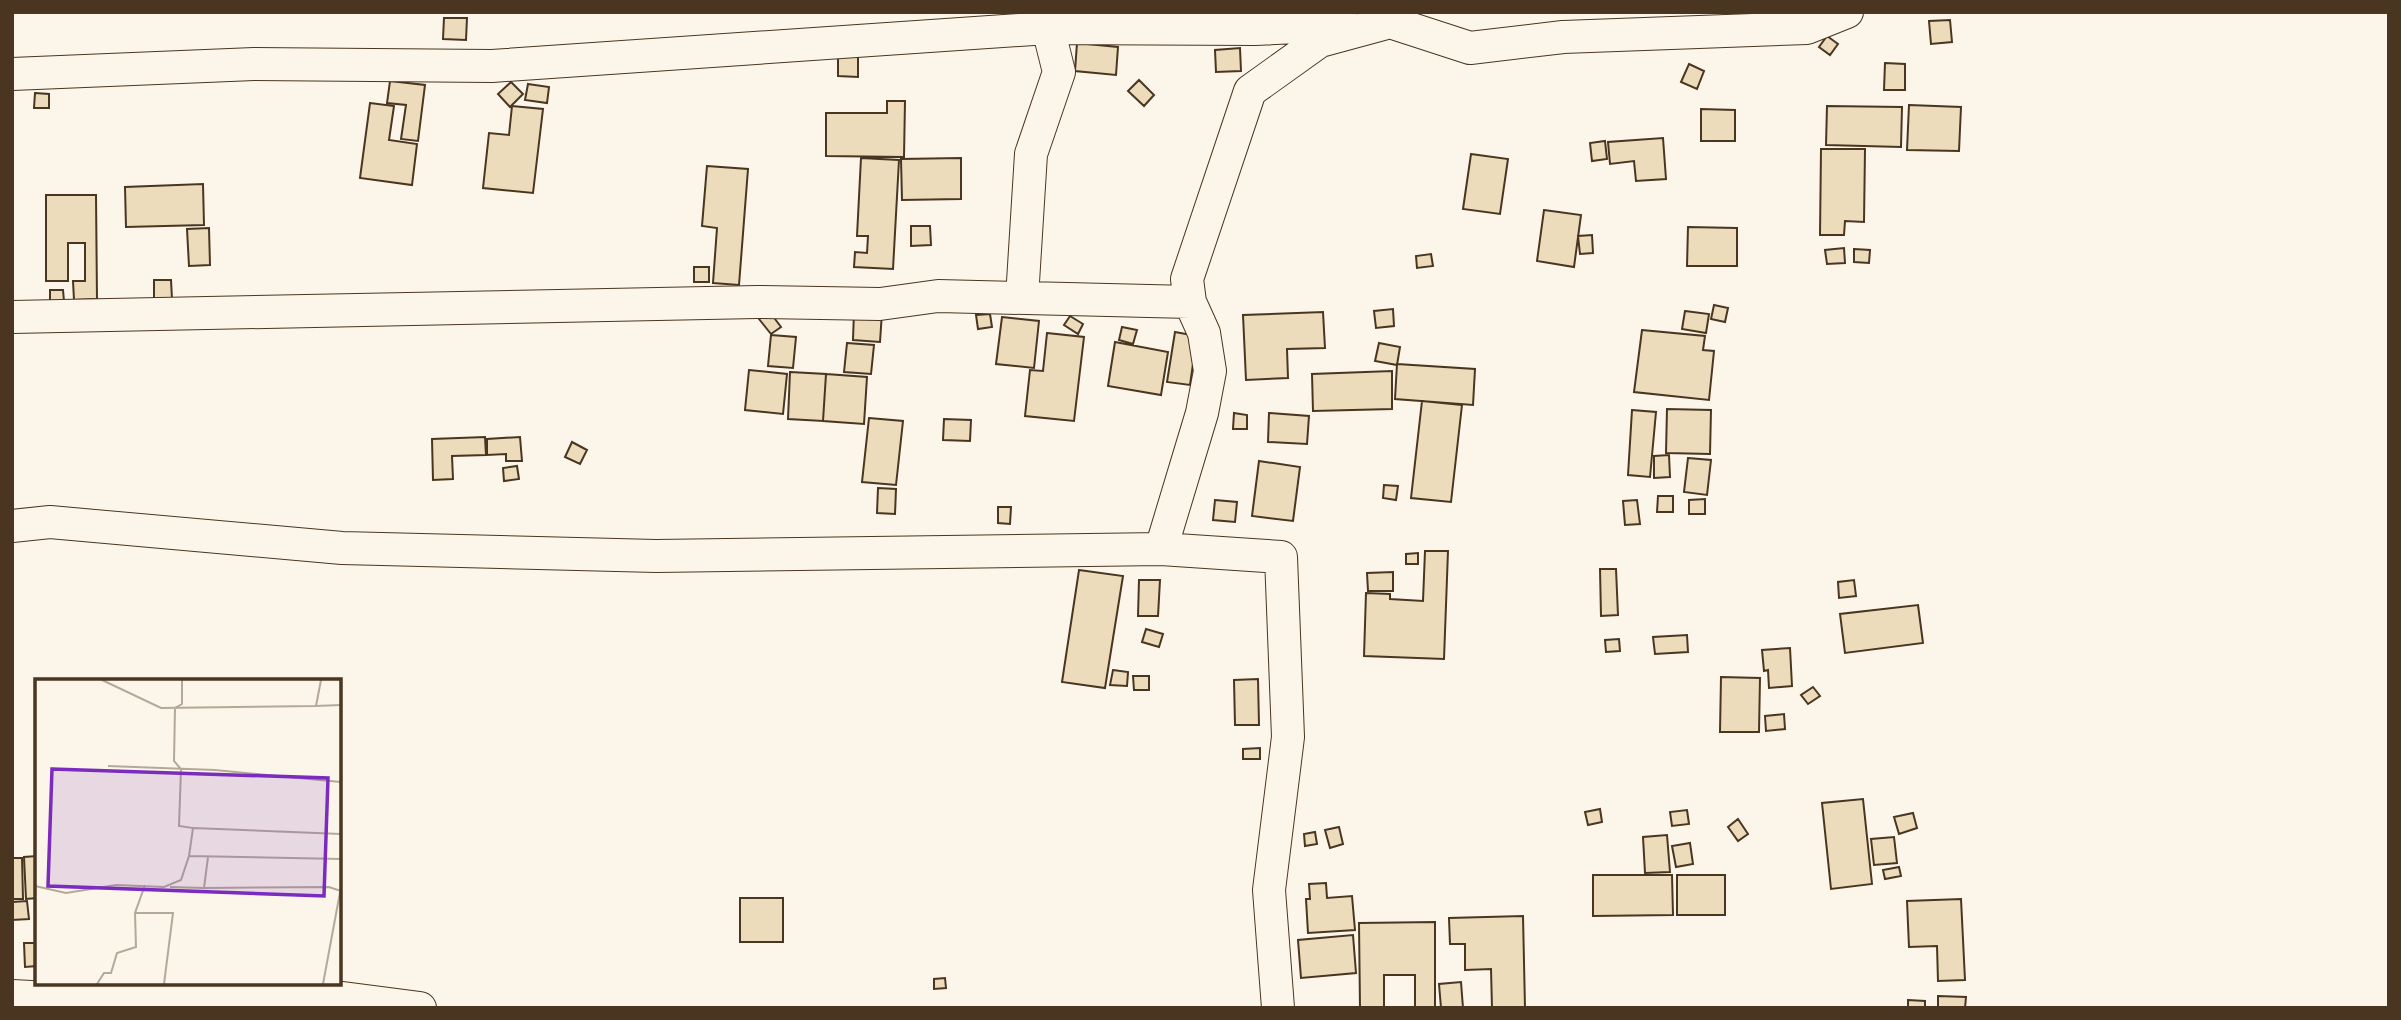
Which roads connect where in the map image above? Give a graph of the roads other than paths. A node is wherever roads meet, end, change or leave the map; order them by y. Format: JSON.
{"nodes":[{"id":1,"x":1847,"y":12,"type":"edge"},
{"id":2,"x":1390,"y":22,"type":"junction"},
{"id":3,"x":1567,"y":25,"type":"edge"},
{"id":4,"x":1048,"y":28,"type":"junction"},
{"id":5,"x":12,"y":74,"type":"edge"},
{"id":6,"x":1022,"y":298,"type":"junction"},
{"id":7,"x":1190,"y":302,"type":"junction"},
{"id":8,"x":12,"y":317,"type":"edge"},
{"id":9,"x":12,"y":526,"type":"edge"},
{"id":10,"x":1161,"y":549,"type":"junction"},
{"id":11,"x":12,"y":996,"type":"edge"},
{"id":12,"x":420,"y":1008,"type":"edge"},
{"id":13,"x":1278,"y":1008,"type":"edge"}],
"edges":[{"from":1,"to":3,"type":"street"},
{"from":2,"to":3,"type":"street"},
{"from":2,"to":4,"type":"street"},
{"from":2,"to":7,"type":"street"},
{"from":4,"to":5,"type":"street"},
{"from":4,"to":6,"type":"street"},
{"from":6,"to":7,"type":"street"},
{"from":6,"to":8,"type":"street"},
{"from":7,"to":10,"type":"street"},
{"from":9,"to":10,"type":"street"},
{"from":10,"to":13,"type":"street"},
{"from":11,"to":12,"type":"street"}]}
